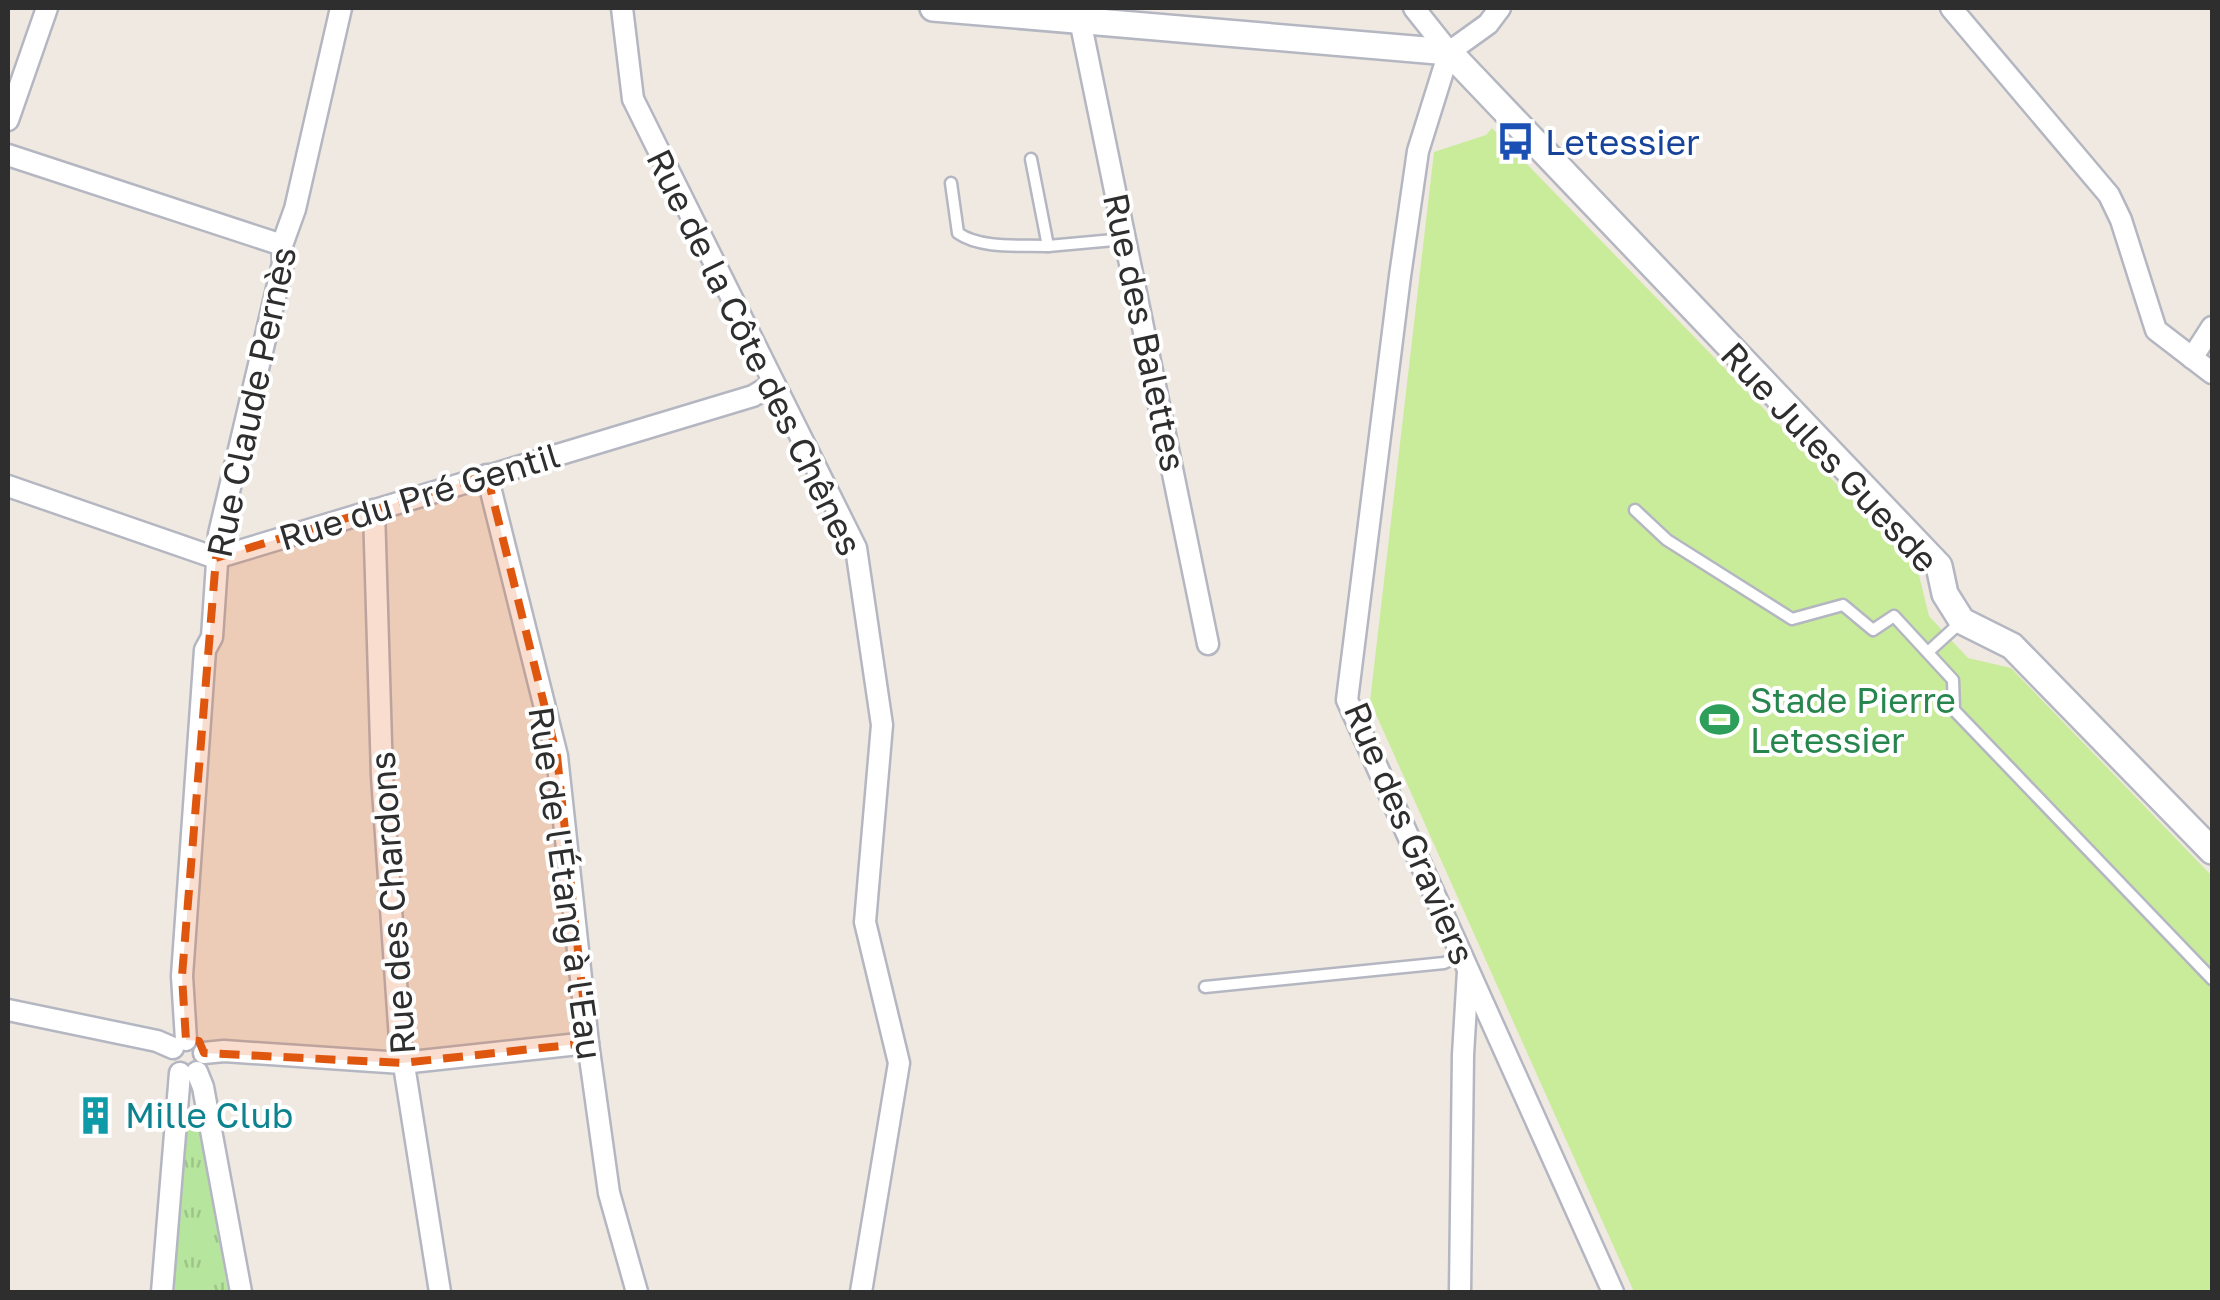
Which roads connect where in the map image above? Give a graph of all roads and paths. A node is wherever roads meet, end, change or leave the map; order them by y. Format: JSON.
{"nodes":[{"id":1,"x":47,"y":8,"type":"edge"},
{"id":2,"x":341,"y":8,"type":"edge"},
{"id":3,"x":622,"y":8,"type":"edge"},
{"id":4,"x":933,"y":8,"type":"edge"},
{"id":5,"x":1414,"y":8,"type":"edge"},
{"id":6,"x":1500,"y":8,"type":"edge"},
{"id":7,"x":1951,"y":8,"type":"edge"},
{"id":8,"x":1080,"y":20,"type":"junction"},
{"id":9,"x":1449,"y":52,"type":"junction"},
{"id":10,"x":8,"y":120,"type":"edge"},
{"id":11,"x":8,"y":155,"type":"edge"},
{"id":12,"x":1031,"y":159,"type":"dead end"},
{"id":13,"x":952,"y":183,"type":"dead end"},
{"id":14,"x":1126,"y":239,"type":"junction"},
{"id":15,"x":282,"y":245,"type":"junction"},
{"id":16,"x":1048,"y":246,"type":"junction"},
{"id":17,"x":2212,"y":327,"type":"edge"},
{"id":18,"x":2192,"y":358,"type":"junction"},
{"id":19,"x":2212,"y":374,"type":"edge"},
{"id":20,"x":773,"y":384,"type":"junction"},
{"id":21,"x":486,"y":475,"type":"junction"},
{"id":22,"x":8,"y":486,"type":"edge"},
{"id":23,"x":374,"y":510,"type":"junction"},
{"id":24,"x":1635,"y":510,"type":"dead end"},
{"id":25,"x":216,"y":558,"type":"junction"},
{"id":26,"x":1962,"y":621,"type":"junction"},
{"id":27,"x":1208,"y":644,"type":"dead end"},
{"id":28,"x":1928,"y":652,"type":"junction"},
{"id":29,"x":2212,"y":851,"type":"edge"},
{"id":30,"x":1465,"y":962,"type":"junction"},
{"id":31,"x":2212,"y":979,"type":"edge"},
{"id":32,"x":1205,"y":987,"type":"dead end"},
{"id":33,"x":8,"y":1010,"type":"edge"},
{"id":34,"x":588,"y":1043,"type":"junction"},
{"id":35,"x":179,"y":1044,"type":"junction"},
{"id":36,"x":402,"y":1062,"type":"junction"},
{"id":37,"x":194,"y":1066,"type":"junction"},
{"id":38,"x":162,"y":1292,"type":"edge"},
{"id":39,"x":240,"y":1292,"type":"edge"},
{"id":40,"x":440,"y":1292,"type":"edge"},
{"id":41,"x":637,"y":1292,"type":"edge"},
{"id":42,"x":861,"y":1292,"type":"edge"},
{"id":43,"x":1460,"y":1292,"type":"edge"},
{"id":44,"x":1612,"y":1292,"type":"edge"}],
"edges":[{"from":1,"to":10,"type":"street"},
{"from":2,"to":15,"type":"street","name":"Rue Claude Pernès"},
{"from":3,"to":20,"type":"street","name":"Rue de la Côte des Chênes"},
{"from":4,"to":8,"type":"street"},
{"from":5,"to":9,"type":"street"},
{"from":6,"to":9,"type":"street"},
{"from":7,"to":18,"type":"street"},
{"from":8,"to":9,"type":"street"},
{"from":8,"to":14,"type":"street","name":"Rue des Balettes"},
{"from":9,"to":26,"type":"street","name":"Rue Jules Guesde"},
{"from":9,"to":30,"type":"street","name":"Rue des Graviers"},
{"from":11,"to":15,"type":"street"},
{"from":12,"to":16,"type":"lane"},
{"from":13,"to":16,"type":"lane"},
{"from":14,"to":16,"type":"lane"},
{"from":14,"to":27,"type":"street","name":"Rue des Balettes"},
{"from":15,"to":25,"type":"street","name":"Rue Claude Pernès"},
{"from":17,"to":18,"type":"street"},
{"from":18,"to":19,"type":"street"},
{"from":20,"to":21,"type":"street","name":"Rue du Pré Gentil"},
{"from":20,"to":42,"type":"street","name":"Rue de la Côte des Chênes"},
{"from":21,"to":23,"type":"street","name":"Rue du Pré Gentil"},
{"from":21,"to":34,"type":"street","name":"Rue de l'Étang à l'Eau"},
{"from":22,"to":25,"type":"street"},
{"from":23,"to":25,"type":"street","name":"Rue du Pré Gentil"},
{"from":23,"to":36,"type":"street","name":"Rue des Chardons"},
{"from":24,"to":28,"type":"lane"},
{"from":25,"to":35,"type":"street","name":"Rue Claude Pernès"},
{"from":26,"to":28,"type":"lane"},
{"from":26,"to":29,"type":"street"},
{"from":28,"to":31,"type":"lane"},
{"from":30,"to":32,"type":"lane"},
{"from":30,"to":43,"type":"street"},
{"from":30,"to":44,"type":"street","name":"Rue des Graviers"},
{"from":33,"to":35,"type":"street"},
{"from":34,"to":36,"type":"street"},
{"from":34,"to":41,"type":"street","name":"Rue de l'Étang à l'Eau"},
{"from":35,"to":37,"type":"street"},
{"from":35,"to":37,"type":"street","name":"Rue Claude Pernès"},
{"from":36,"to":37,"type":"street"},
{"from":36,"to":40,"type":"street","name":"Rue des Chardons"},
{"from":37,"to":38,"type":"street"},
{"from":37,"to":39,"type":"street","name":"Rue Claude Pernès"}]}
